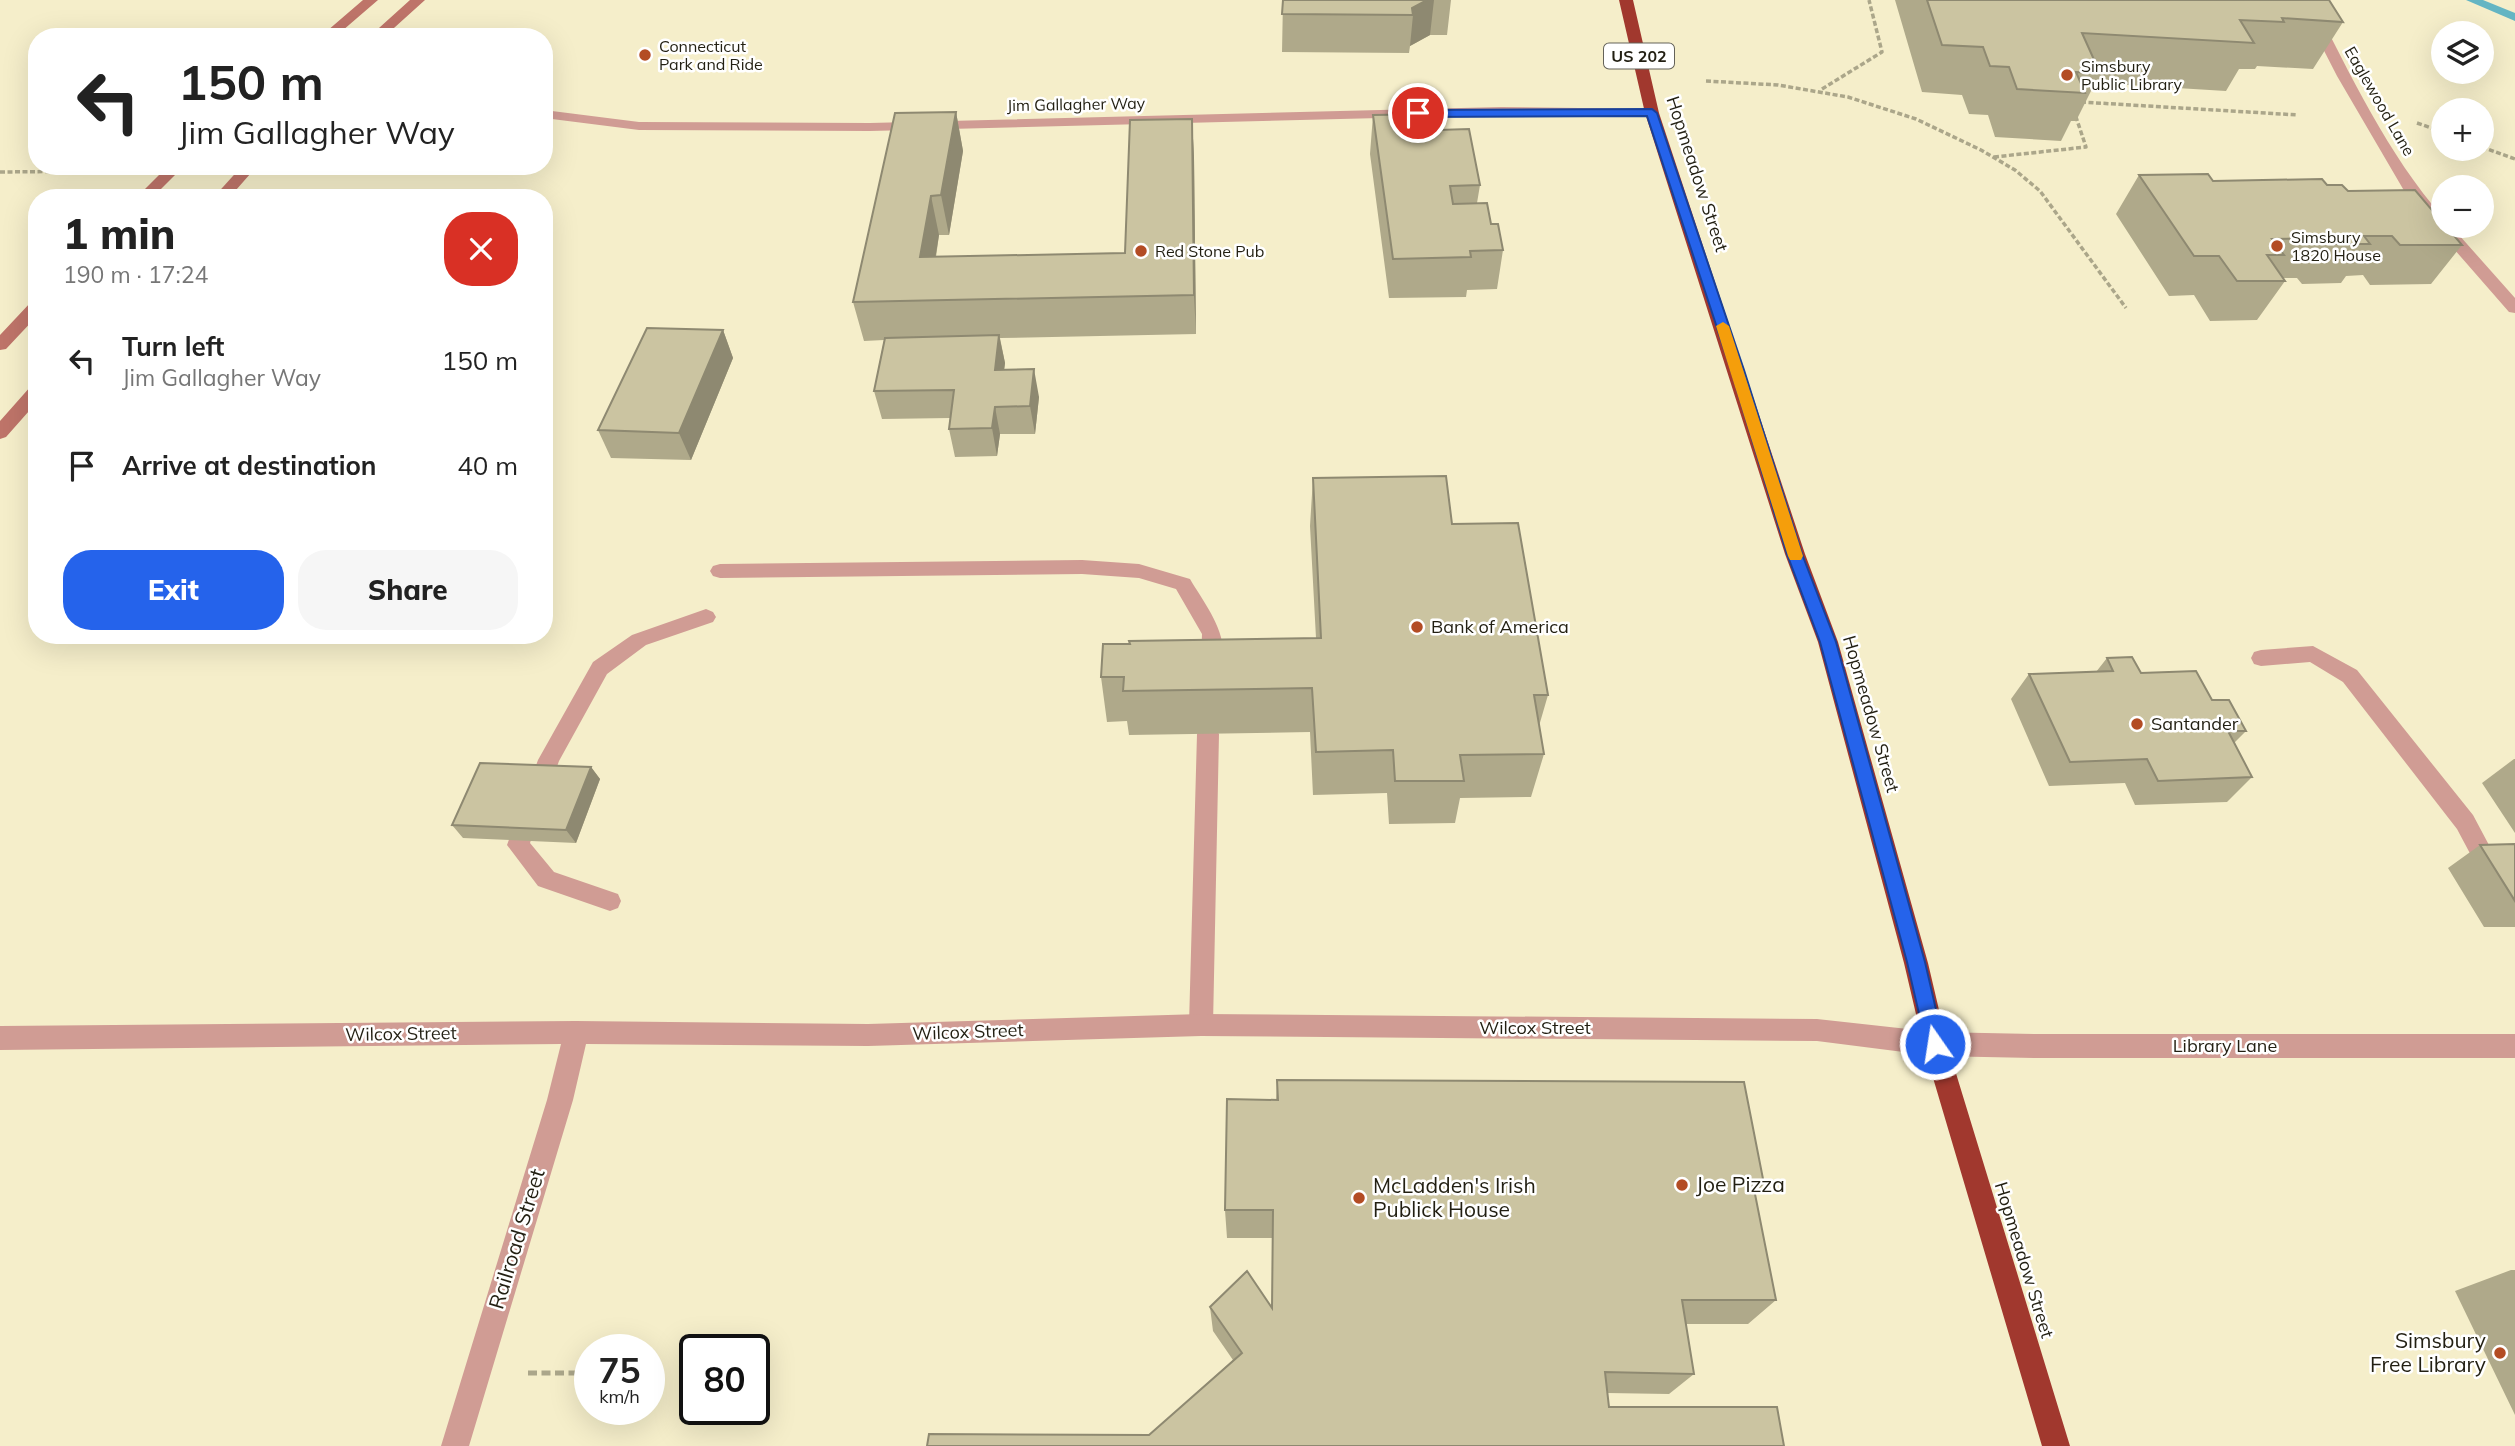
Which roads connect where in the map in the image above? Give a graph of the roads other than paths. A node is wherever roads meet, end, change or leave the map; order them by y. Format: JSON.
{"nodes":[{"id":1,"x":372,"y":0,"type":"edge"},
{"id":2,"x":418,"y":0,"type":"edge"},
{"id":3,"x":1626,"y":0,"type":"edge"},
{"id":4,"x":2305,"y":0,"type":"edge"},
{"id":5,"x":338,"y":28,"type":"edge"},
{"id":6,"x":386,"y":28,"type":"edge"},
{"id":7,"x":1652,"y":113,"type":"junction"},
{"id":8,"x":553,"y":115,"type":"edge"},
{"id":9,"x":167,"y":175,"type":"edge"},
{"id":10,"x":242,"y":175,"type":"edge"},
{"id":11,"x":153,"y":189,"type":"edge"},
{"id":12,"x":228,"y":189,"type":"edge"},
{"id":13,"x":2515,"y":308,"type":"edge"},
{"id":14,"x":28,"y":315,"type":"edge"},
{"id":15,"x":0,"y":345,"type":"edge"},
{"id":16,"x":28,"y":400,"type":"edge"},
{"id":17,"x":0,"y":433,"type":"edge"},
{"id":18,"x":720,"y":571,"type":"dead end"},
{"id":19,"x":706,"y":617,"type":"dead end"},
{"id":20,"x":2262,"y":659,"type":"dead end"},
{"id":21,"x":1210,"y":684,"type":"edge"},
{"id":22,"x":1208,"y":734,"type":"edge"},
{"id":23,"x":610,"y":901,"type":"dead end"},
{"id":24,"x":2515,"y":916,"type":"edge"},
{"id":25,"x":1200,"y":1025,"type":"junction"},
{"id":26,"x":576,"y":1032,"type":"junction"},
{"id":27,"x":0,"y":1038,"type":"edge"},
{"id":28,"x":1935,"y":1044,"type":"junction"},
{"id":29,"x":2515,"y":1046,"type":"edge"},
{"id":30,"x":455,"y":1446,"type":"edge"},
{"id":31,"x":2056,"y":1446,"type":"edge"}],
"edges":[{"from":1,"to":5,"type":"street"},
{"from":2,"to":6,"type":"street"},
{"from":3,"to":7,"type":"highway","name":"Hopmeadow Street","number":"US 202"},
{"from":4,"to":13,"type":"street","name":"Eaglewood Lane"},
{"from":7,"to":8,"type":"street","name":"Jim Gallagher Way"},
{"from":7,"to":28,"type":"highway","name":"Hopmeadow Street","number":"US 202"},
{"from":9,"to":11,"type":"street"},
{"from":10,"to":12,"type":"street"},
{"from":14,"to":15,"type":"street"},
{"from":16,"to":17,"type":"street"},
{"from":18,"to":21,"type":"street"},
{"from":19,"to":23,"type":"street"},
{"from":20,"to":24,"type":"street"},
{"from":22,"to":25,"type":"street"},
{"from":25,"to":26,"type":"street","name":"Wilcox Street"},
{"from":25,"to":28,"type":"street","name":"Wilcox Street"},
{"from":26,"to":27,"type":"street","name":"Wilcox Street"},
{"from":26,"to":30,"type":"street","name":"Railroad Street"},
{"from":28,"to":29,"type":"street","name":"Library Lane"},
{"from":28,"to":31,"type":"highway","name":"Hopmeadow Street","number":"US 202"}]}
